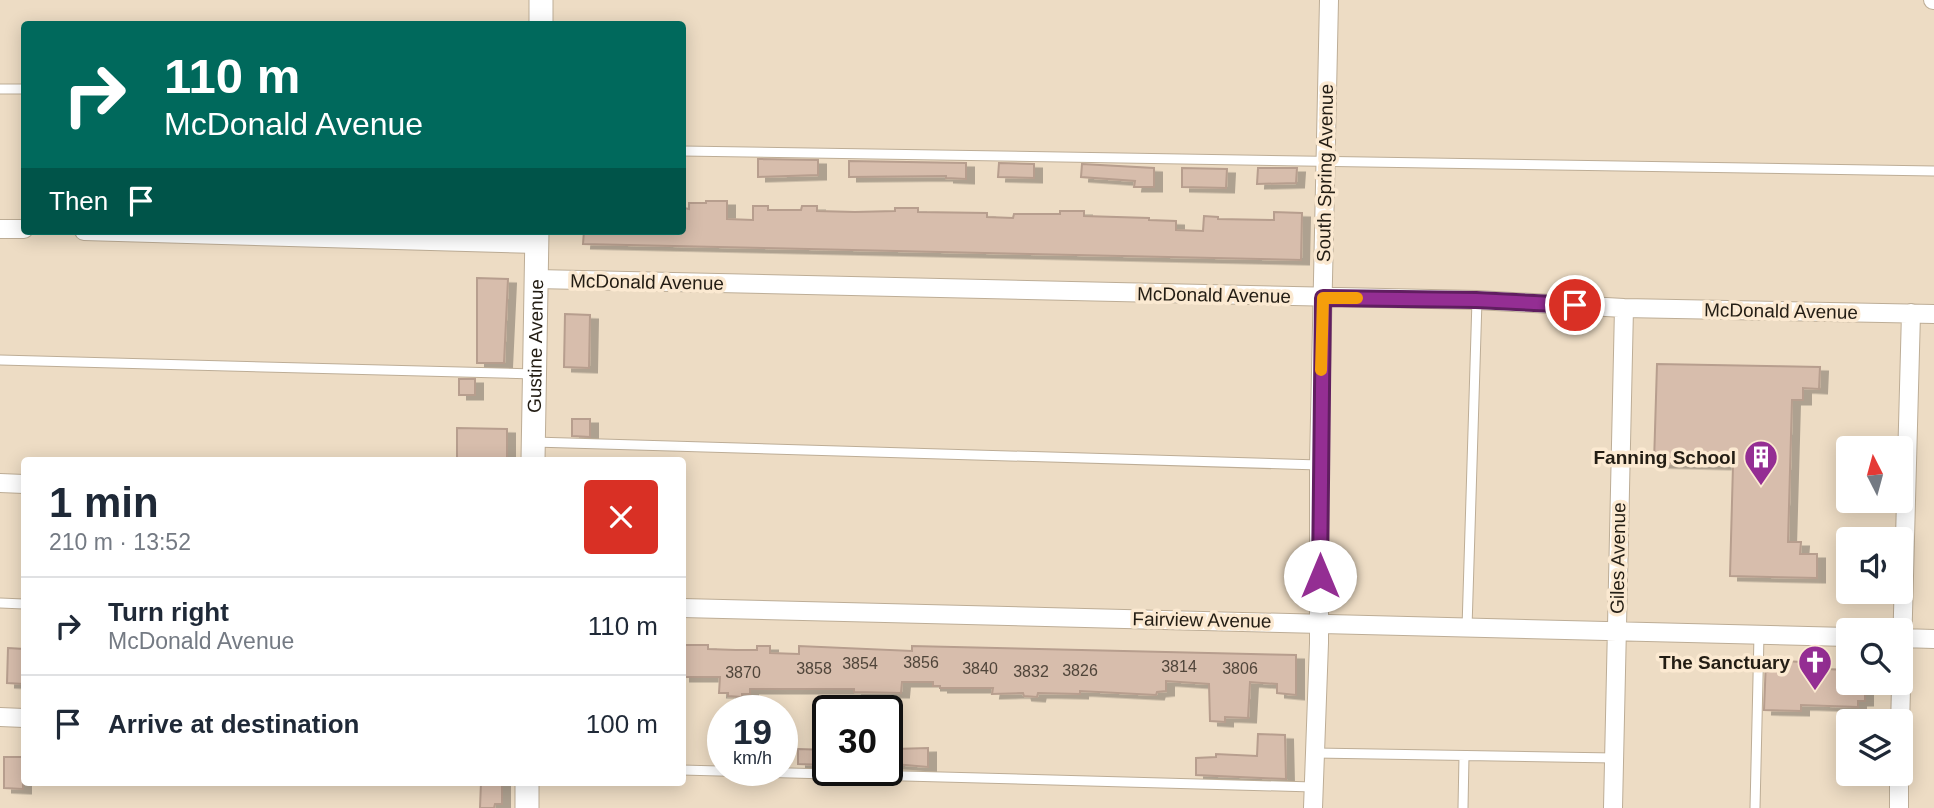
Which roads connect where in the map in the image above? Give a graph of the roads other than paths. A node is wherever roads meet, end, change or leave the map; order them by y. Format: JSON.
{"nodes":[{"id":1,"x":541,"y":0,"type":"edge"},
{"id":2,"x":1329,"y":0,"type":"edge"},
{"id":3,"x":541,"y":21,"type":"edge"},
{"id":4,"x":0,"y":89,"type":"edge"},
{"id":5,"x":21,"y":89,"type":"edge"},
{"id":6,"x":686,"y":151,"type":"edge"},
{"id":7,"x":1325,"y":162,"type":"junction"},
{"id":8,"x":1934,"y":171,"type":"edge"},
{"id":9,"x":0,"y":229,"type":"edge"},
{"id":10,"x":21,"y":229,"type":"edge"},
{"id":11,"x":386,"y":235,"type":"edge"},
{"id":12,"x":537,"y":237,"type":"edge"},
{"id":13,"x":536,"y":279,"type":"junction"},
{"id":14,"x":1323,"y":298,"type":"junction"},
{"id":15,"x":1476,"y":300,"type":"junction"},
{"id":16,"x":1625,"y":307,"type":"junction"},
{"id":17,"x":1911,"y":313,"type":"junction"},
{"id":18,"x":1934,"y":314,"type":"edge"},
{"id":19,"x":0,"y":360,"type":"edge"},
{"id":20,"x":534,"y":374,"type":"junction"},
{"id":21,"x":533,"y":451,"type":"edge"},
{"id":22,"x":1319,"y":466,"type":"junction"},
{"id":23,"x":0,"y":483,"type":"edge"},
{"id":24,"x":21,"y":484,"type":"edge"},
{"id":25,"x":0,"y":603,"type":"edge"},
{"id":26,"x":21,"y":604,"type":"edge"},
{"id":27,"x":686,"y":608,"type":"edge"},
{"id":28,"x":1903,"y":618,"type":"edge"},
{"id":29,"x":1320,"y":622,"type":"junction"},
{"id":30,"x":1467,"y":628,"type":"junction"},
{"id":31,"x":1617,"y":631,"type":"junction"},
{"id":32,"x":1759,"y":635,"type":"junction"},
{"id":33,"x":1836,"y":637,"type":"edge"},
{"id":34,"x":1913,"y":638,"type":"edge"},
{"id":35,"x":1934,"y":639,"type":"edge"},
{"id":36,"x":0,"y":717,"type":"edge"},
{"id":37,"x":21,"y":718,"type":"edge"},
{"id":38,"x":1313,"y":753,"type":"junction"},
{"id":39,"x":1464,"y":756,"type":"junction"},
{"id":40,"x":1614,"y":758,"type":"junction"},
{"id":41,"x":686,"y":771,"type":"edge"},
{"id":42,"x":527,"y":786,"type":"edge"},
{"id":43,"x":1899,"y":786,"type":"edge"},
{"id":44,"x":1313,"y":787,"type":"junction"},
{"id":45,"x":527,"y":808,"type":"edge"},
{"id":46,"x":1313,"y":808,"type":"edge"},
{"id":47,"x":1463,"y":808,"type":"edge"},
{"id":48,"x":1614,"y":808,"type":"edge"},
{"id":49,"x":1755,"y":808,"type":"edge"},
{"id":50,"x":1899,"y":808,"type":"edge"}],
"edges":[{"from":1,"to":3,"type":"street"},
{"from":2,"to":7,"type":"street","name":"South Spring Avenue"},
{"from":4,"to":5,"type":"lane"},
{"from":6,"to":7,"type":"lane"},
{"from":7,"to":8,"type":"lane"},
{"from":7,"to":14,"type":"street","name":"South Spring Avenue"},
{"from":9,"to":10,"type":"street"},
{"from":11,"to":12,"type":"street"},
{"from":12,"to":13,"type":"street","name":"Gustine Avenue"},
{"from":13,"to":14,"type":"street","name":"McDonald Avenue"},
{"from":13,"to":20,"type":"street","name":"Gustine Avenue"},
{"from":14,"to":15,"type":"street","name":"McDonald Avenue"},
{"from":14,"to":22,"type":"street","name":"South Spring Avenue"},
{"from":15,"to":16,"type":"street","name":"McDonald Avenue"},
{"from":15,"to":30,"type":"lane"},
{"from":16,"to":17,"type":"street","name":"McDonald Avenue"},
{"from":16,"to":31,"type":"street","name":"Giles Avenue"},
{"from":17,"to":18,"type":"street","name":"McDonald Avenue"},
{"from":17,"to":28,"type":"street"},
{"from":19,"to":20,"type":"lane"},
{"from":20,"to":21,"type":"street","name":"Gustine Avenue"},
{"from":21,"to":22,"type":"lane"},
{"from":22,"to":29,"type":"street","name":"South Spring Avenue"},
{"from":23,"to":24,"type":"street"},
{"from":25,"to":26,"type":"lane"},
{"from":27,"to":29,"type":"street","name":"Fairview Avenue"},
{"from":29,"to":30,"type":"street","name":"Fairview Avenue"},
{"from":29,"to":38,"type":"street","name":"South Spring Avenue"},
{"from":30,"to":31,"type":"street","name":"Fairview Avenue"},
{"from":31,"to":32,"type":"street","name":"Fairview Avenue"},
{"from":31,"to":40,"type":"street","name":"Giles Avenue"},
{"from":32,"to":33,"type":"street","name":"Fairview Avenue"},
{"from":32,"to":49,"type":"lane"},
{"from":34,"to":35,"type":"street"},
{"from":36,"to":37,"type":"street"},
{"from":38,"to":39,"type":"lane"},
{"from":38,"to":44,"type":"street","name":"South Spring Avenue"},
{"from":39,"to":40,"type":"lane"},
{"from":39,"to":47,"type":"lane"},
{"from":40,"to":48,"type":"street","name":"Giles Avenue"},
{"from":41,"to":44,"type":"lane"},
{"from":42,"to":45,"type":"street"},
{"from":43,"to":50,"type":"street"},
{"from":44,"to":46,"type":"street","name":"South Spring Avenue"}]}
